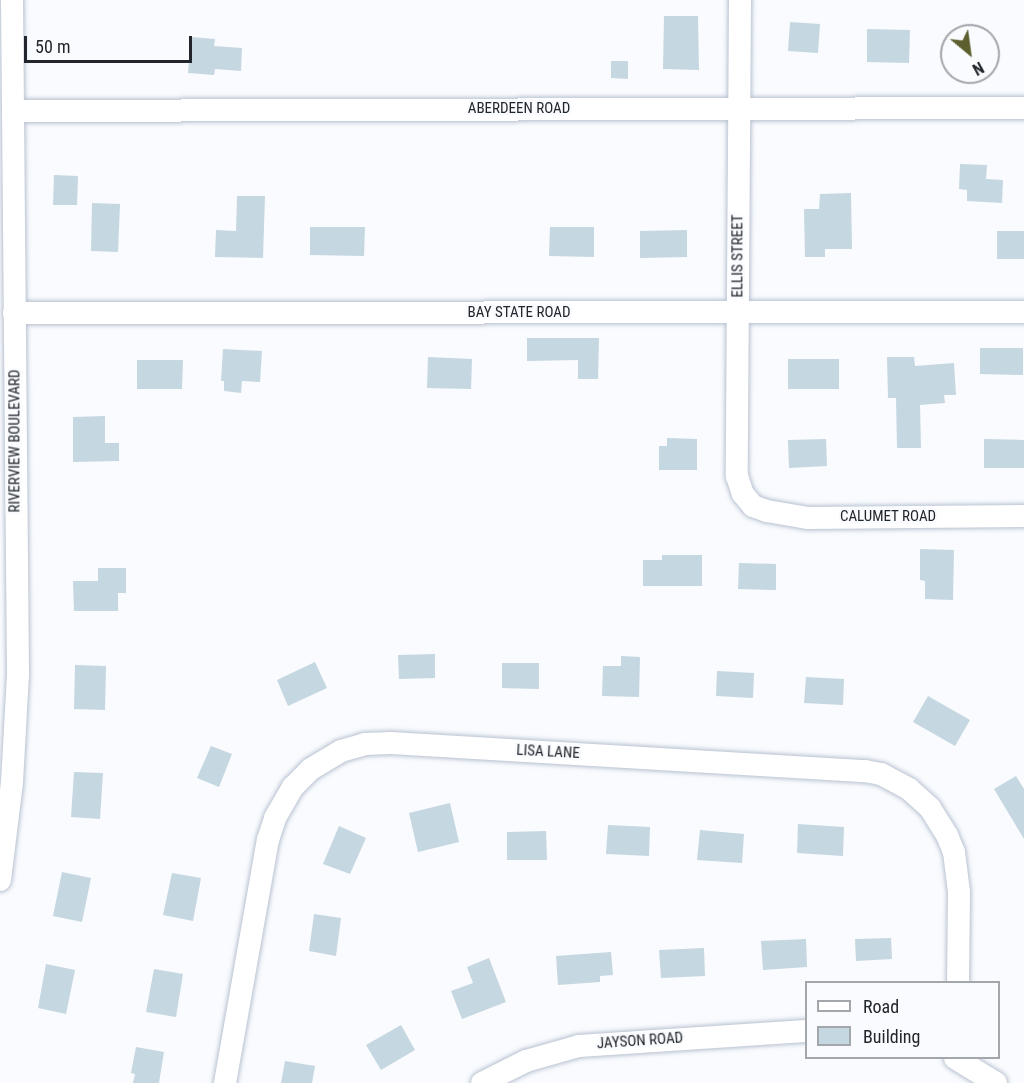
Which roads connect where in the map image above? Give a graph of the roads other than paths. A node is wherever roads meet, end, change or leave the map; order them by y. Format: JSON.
{"nodes":[{"id":1,"x":12,"y":0,"type":"edge"},
{"id":2,"x":740,"y":0,"type":"edge"},
{"id":3,"x":1024,"y":108,"type":"edge"},
{"id":4,"x":740,"y":109,"type":"junction"},
{"id":5,"x":13,"y":111,"type":"junction"},
{"id":6,"x":1024,"y":312,"type":"edge"},
{"id":7,"x":15,"y":313,"type":"junction"},
{"id":8,"x":738,"y":313,"type":"junction"},
{"id":9,"x":753,"y":506,"type":"joint"},
{"id":10,"x":1024,"y":516,"type":"edge"},
{"id":11,"x":0,"y":880,"type":"edge"},
{"id":12,"x":958,"y":981,"type":"edge"},
{"id":13,"x":805,"y":1031,"type":"edge"},
{"id":14,"x":957,"y":1059,"type":"edge"},
{"id":15,"x":225,"y":1083,"type":"edge"},
{"id":16,"x":482,"y":1083,"type":"edge"},
{"id":17,"x":996,"y":1083,"type":"edge"}],
"edges":[{"from":1,"to":5,"type":"street","name":"RIVERVIEW BOULEVARD"},
{"from":2,"to":4,"type":"street","name":"ELLIS STREET"},
{"from":3,"to":4,"type":"street","name":"ABERDEEN ROAD"},
{"from":4,"to":5,"type":"street","name":"ABERDEEN ROAD"},
{"from":4,"to":8,"type":"street","name":"ELLIS STREET"},
{"from":5,"to":7,"type":"street","name":"RIVERVIEW BOULEVARD"},
{"from":6,"to":8,"type":"street","name":"BAY STATE ROAD"},
{"from":7,"to":8,"type":"street","name":"BAY STATE ROAD"},
{"from":7,"to":11,"type":"street","name":"RIVERVIEW BOULEVARD"},
{"from":8,"to":9,"type":"street","name":"ELLIS STREET"},
{"from":9,"to":10,"type":"street","name":"CALUMET ROAD"},
{"from":12,"to":15,"type":"street","name":"LISA LANE"},
{"from":13,"to":16,"type":"street","name":"JAYSON ROAD"},
{"from":14,"to":17,"type":"street"}]}
